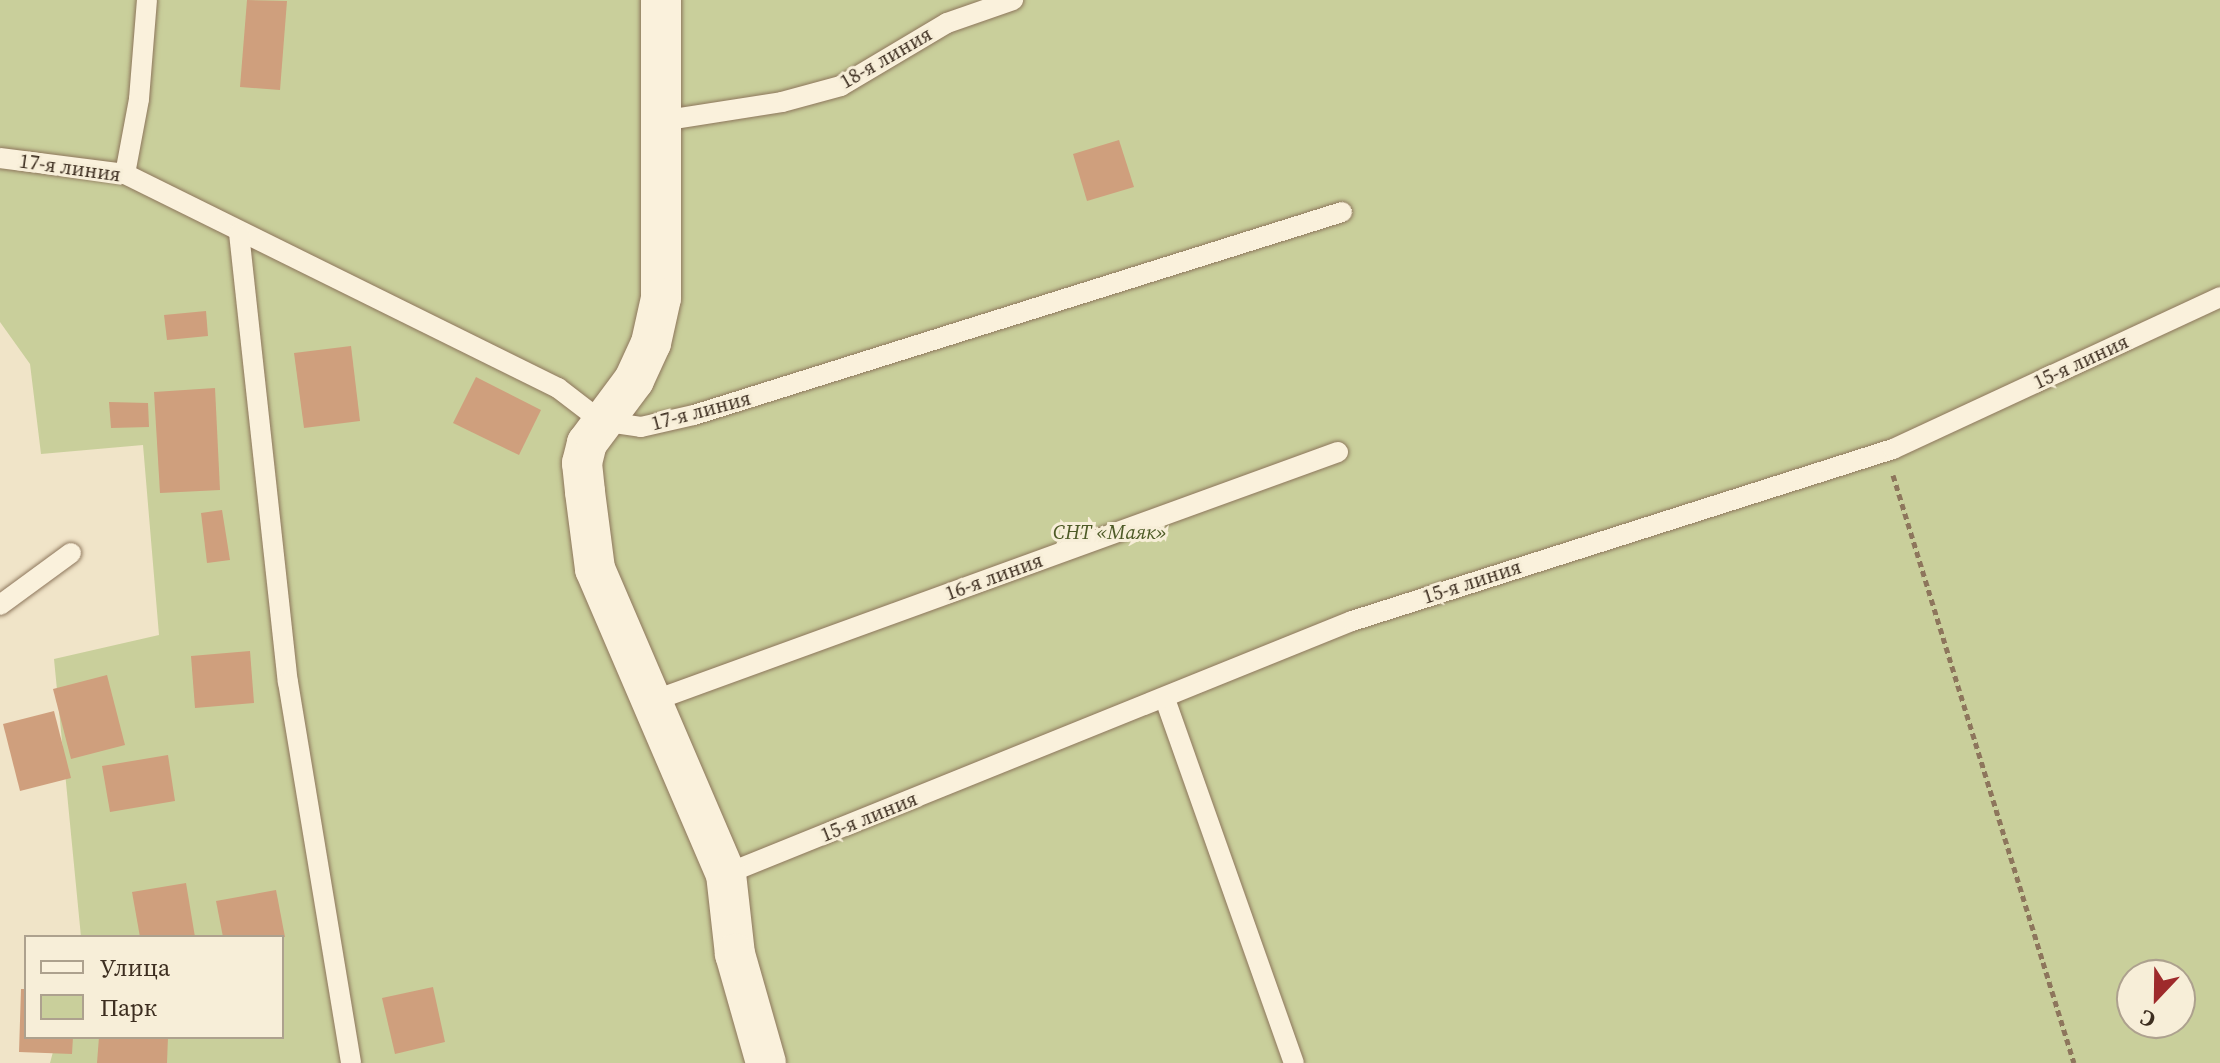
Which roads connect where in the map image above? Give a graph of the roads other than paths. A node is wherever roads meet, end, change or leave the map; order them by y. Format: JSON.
{"nodes":[{"id":1,"x":147,"y":0,"type":"edge"},
{"id":2,"x":661,"y":0,"type":"edge"},
{"id":3,"x":1013,"y":0,"type":"edge"},
{"id":4,"x":661,"y":121,"type":"junction"},
{"id":5,"x":0,"y":158,"type":"edge"},
{"id":6,"x":125,"y":174,"type":"junction"},
{"id":7,"x":1342,"y":212,"type":"dead end"},
{"id":8,"x":239,"y":233,"type":"junction"},
{"id":9,"x":2220,"y":297,"type":"edge"},
{"id":10,"x":601,"y":421,"type":"junction"},
{"id":11,"x":1338,"y":452,"type":"dead end"},
{"id":12,"x":71,"y":553,"type":"dead end"},
{"id":13,"x":0,"y":605,"type":"edge"},
{"id":14,"x":1165,"y":699,"type":"junction"},
{"id":15,"x":650,"y":702,"type":"junction"},
{"id":16,"x":726,"y":874,"type":"junction"},
{"id":17,"x":351,"y":1063,"type":"edge"},
{"id":18,"x":766,"y":1063,"type":"edge"},
{"id":19,"x":1294,"y":1063,"type":"edge"}],
"edges":[{"from":1,"to":6,"type":"lane"},
{"from":2,"to":4,"type":"street"},
{"from":3,"to":4,"type":"lane","name":"18-я линия"},
{"from":4,"to":10,"type":"street"},
{"from":5,"to":6,"type":"lane","name":"17-я линия"},
{"from":6,"to":8,"type":"lane","name":"17-я линия"},
{"from":7,"to":10,"type":"lane","name":"17-я линия"},
{"from":8,"to":10,"type":"lane","name":"17-я линия"},
{"from":8,"to":17,"type":"lane"},
{"from":9,"to":14,"type":"lane","name":"15-я линия"},
{"from":10,"to":15,"type":"street"},
{"from":11,"to":15,"type":"lane","name":"16-я линия"},
{"from":12,"to":13,"type":"lane"},
{"from":14,"to":16,"type":"lane","name":"15-я линия"},
{"from":14,"to":19,"type":"lane"},
{"from":15,"to":16,"type":"street"},
{"from":16,"to":18,"type":"street"}]}
